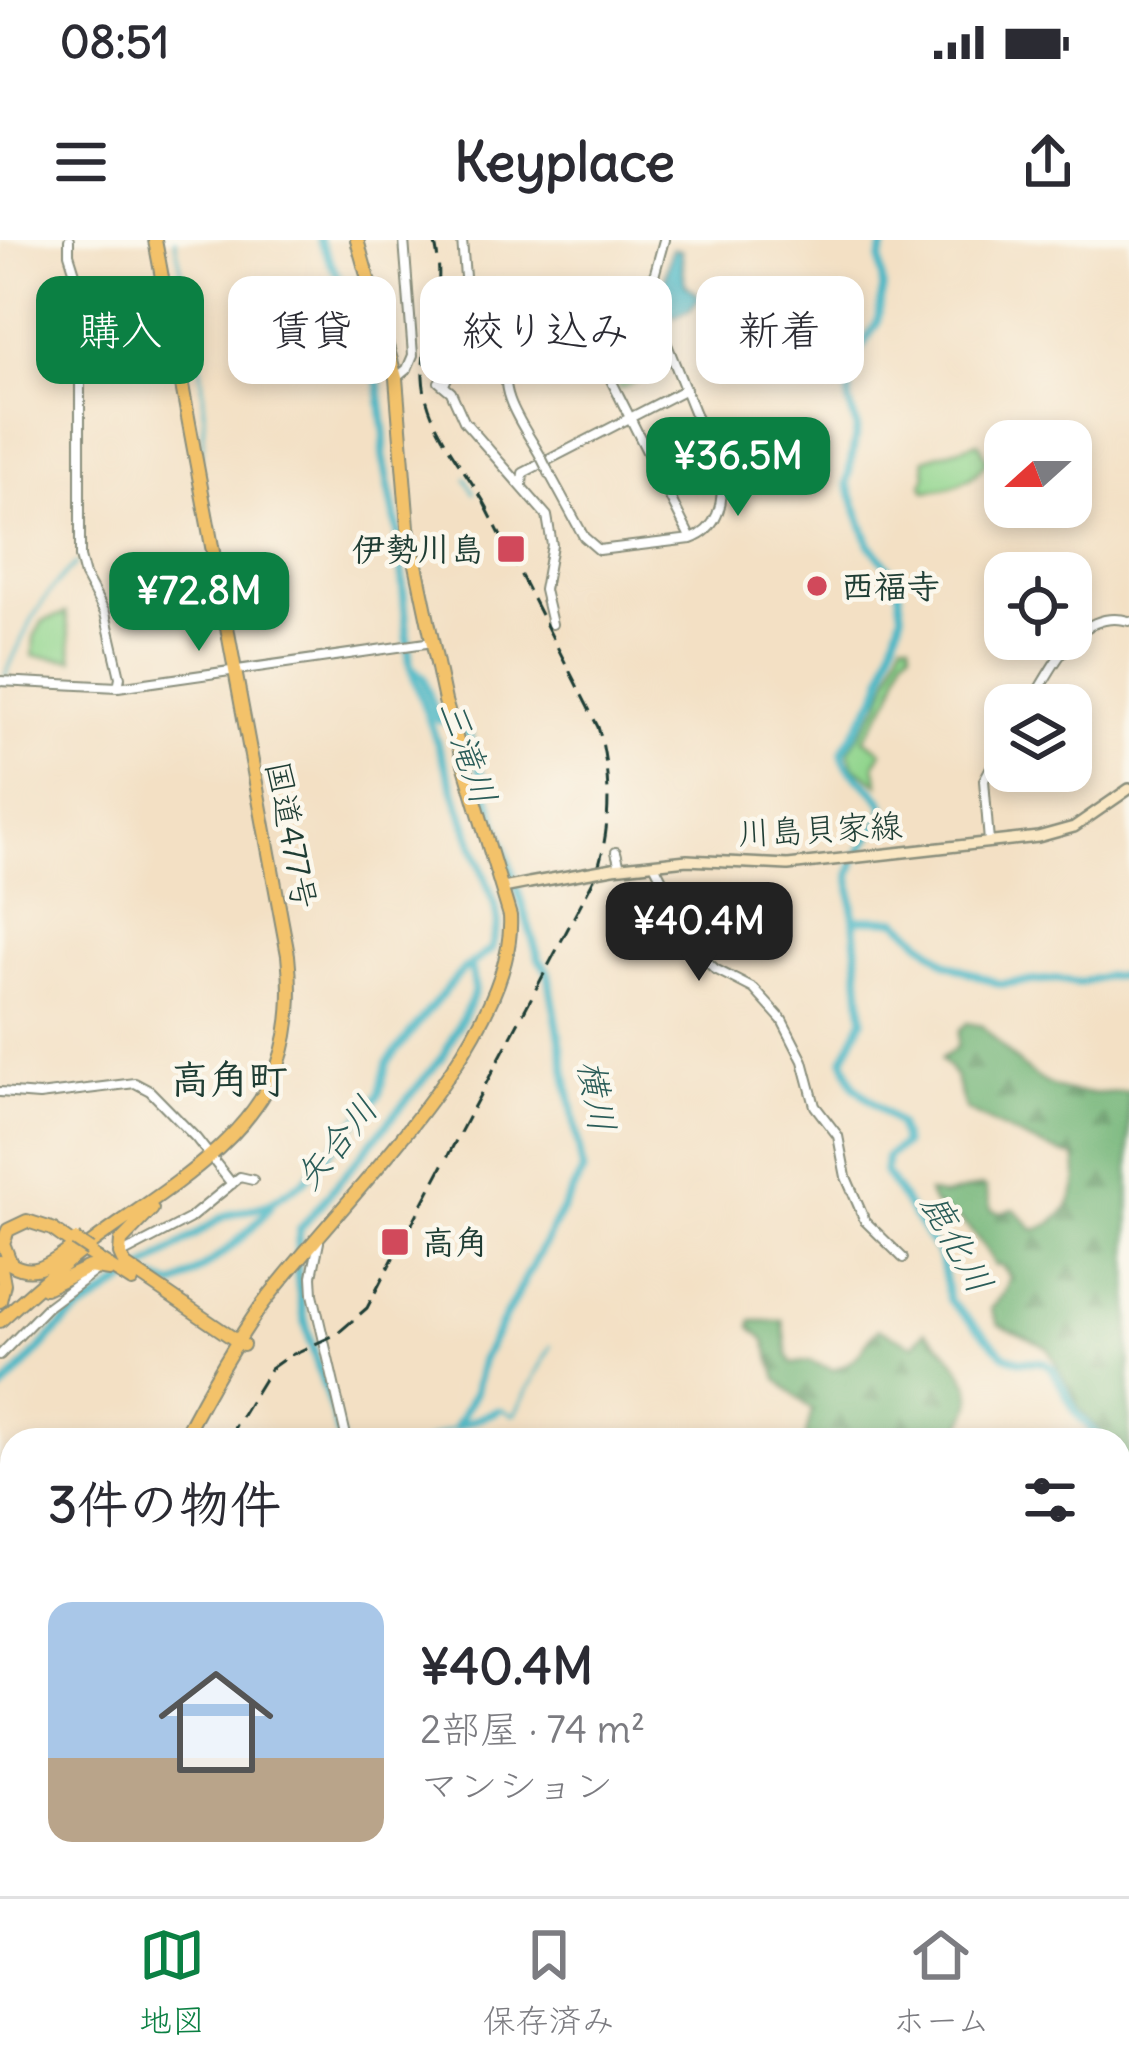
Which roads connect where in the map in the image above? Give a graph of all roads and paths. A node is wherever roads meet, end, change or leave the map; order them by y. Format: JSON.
{"nodes":[{"id":1,"x":69,"y":240,"type":"edge"},
{"id":2,"x":152,"y":240,"type":"edge"},
{"id":3,"x":357,"y":240,"type":"edge"},
{"id":4,"x":404,"y":240,"type":"edge"},
{"id":5,"x":462,"y":240,"type":"edge"},
{"id":6,"x":664,"y":240,"type":"edge"},
{"id":7,"x":367,"y":276,"type":"edge"},
{"id":8,"x":465,"y":276,"type":"edge"},
{"id":9,"x":654,"y":276,"type":"edge"},
{"id":10,"x":672,"y":355,"type":"edge"},
{"id":11,"x":396,"y":377,"type":"edge"},
{"id":12,"x":396,"y":384,"type":"edge"},
{"id":13,"x":442,"y":384,"type":"edge"},
{"id":14,"x":505,"y":384,"type":"edge"},
{"id":15,"x":615,"y":384,"type":"edge"},
{"id":16,"x":686,"y":389,"type":"junction"},
{"id":17,"x":630,"y":418,"type":"junction"},
{"id":18,"x":507,"y":470,"type":"junction"},
{"id":19,"x":523,"y":473,"type":"junction"},
{"id":20,"x":522,"y":485,"type":"junction"},
{"id":21,"x":691,"y":539,"type":"junction"},
{"id":22,"x":1129,"y":621,"type":"edge"},
{"id":23,"x":552,"y":624,"type":"dead end"},
{"id":24,"x":430,"y":643,"type":"junction"},
{"id":25,"x":232,"y":672,"type":"junction"},
{"id":26,"x":0,"y":681,"type":"edge"},
{"id":27,"x":1043,"y":684,"type":"edge"},
{"id":28,"x":118,"y":687,"type":"junction"},
{"id":29,"x":1129,"y":789,"type":"edge"},
{"id":30,"x":985,"y":792,"type":"edge"},
{"id":31,"x":989,"y":842,"type":"junction"},
{"id":32,"x":616,"y":853,"type":"dead end"},
{"id":33,"x":653,"y":862,"type":"junction"},
{"id":34,"x":617,"y":868,"type":"junction"},
{"id":35,"x":516,"y":886,"type":"junction"},
{"id":36,"x":0,"y":1092,"type":"edge"},
{"id":37,"x":207,"y":1154,"type":"junction"},
{"id":38,"x":253,"y":1180,"type":"dead end"},
{"id":39,"x":232,"y":1184,"type":"junction"},
{"id":40,"x":323,"y":1229,"type":"junction"},
{"id":41,"x":0,"y":1238,"type":"edge"},
{"id":42,"x":83,"y":1245,"type":"junction"},
{"id":43,"x":902,"y":1258,"type":"dead end"},
{"id":44,"x":0,"y":1262,"type":"edge"},
{"id":45,"x":122,"y":1268,"type":"junction"},
{"id":46,"x":95,"y":1271,"type":"dead end"},
{"id":47,"x":0,"y":1300,"type":"edge"},
{"id":48,"x":174,"y":1304,"type":"junction"},
{"id":49,"x":0,"y":1319,"type":"edge"},
{"id":50,"x":240,"y":1344,"type":"junction"},
{"id":51,"x":0,"y":1355,"type":"edge"},
{"id":52,"x":193,"y":1428,"type":"edge"},
{"id":53,"x":344,"y":1428,"type":"edge"}],
"edges":[{"from":1,"to":28,"type":"street"},
{"from":2,"to":25,"type":"highway","name":"国道477号"},
{"from":3,"to":7,"type":"highway"},
{"from":4,"to":11,"type":"street"},
{"from":5,"to":8,"type":"street"},
{"from":6,"to":9,"type":"street"},
{"from":10,"to":16,"type":"street"},
{"from":12,"to":24,"type":"highway"},
{"from":13,"to":18,"type":"street"},
{"from":14,"to":21,"type":"street","bridge":true},
{"from":15,"to":17,"type":"street"},
{"from":16,"to":17,"type":"street"},
{"from":16,"to":21,"type":"street"},
{"from":17,"to":19,"type":"street"},
{"from":17,"to":21,"type":"street"},
{"from":18,"to":19,"type":"street"},
{"from":18,"to":20,"type":"street"},
{"from":19,"to":20,"type":"street"},
{"from":20,"to":23,"type":"street"},
{"from":22,"to":27,"type":"street"},
{"from":24,"to":25,"type":"street"},
{"from":24,"to":35,"type":"highway"},
{"from":25,"to":28,"type":"street"},
{"from":25,"to":37,"type":"highway","name":"国道477号"},
{"from":26,"to":28,"type":"street"},
{"from":29,"to":31,"type":"main road","name":"川島貝家線"},
{"from":30,"to":31,"type":"street"},
{"from":31,"to":33,"type":"main road","name":"川島貝家線"},
{"from":32,"to":34,"type":"street"},
{"from":33,"to":34,"type":"main road","name":"川島貝家線"},
{"from":33,"to":43,"type":"street"},
{"from":34,"to":35,"type":"main road","name":"川島貝家線","bridge":true},
{"from":35,"to":40,"type":"highway"},
{"from":36,"to":37,"type":"street"},
{"from":37,"to":39,"type":"street"},
{"from":37,"to":42,"type":"highway","name":"国道477号"},
{"from":37,"to":45,"type":"highway"},
{"from":37,"to":49,"type":"highway","name":"国道477号"},
{"from":38,"to":39,"type":"street"},
{"from":39,"to":45,"type":"street"},
{"from":40,"to":50,"type":"highway"},
{"from":40,"to":53,"type":"street"},
{"from":41,"to":42,"type":"highway"},
{"from":42,"to":42,"type":"highway"},
{"from":42,"to":45,"type":"highway"},
{"from":42,"to":49,"type":"highway","name":"国道477号"},
{"from":44,"to":47,"type":"highway"},
{"from":45,"to":48,"type":"highway"},
{"from":45,"to":48,"type":"highway"},
{"from":45,"to":49,"type":"highway"},
{"from":46,"to":51,"type":"street"},
{"from":48,"to":50,"type":"highway"},
{"from":50,"to":52,"type":"highway"}]}
